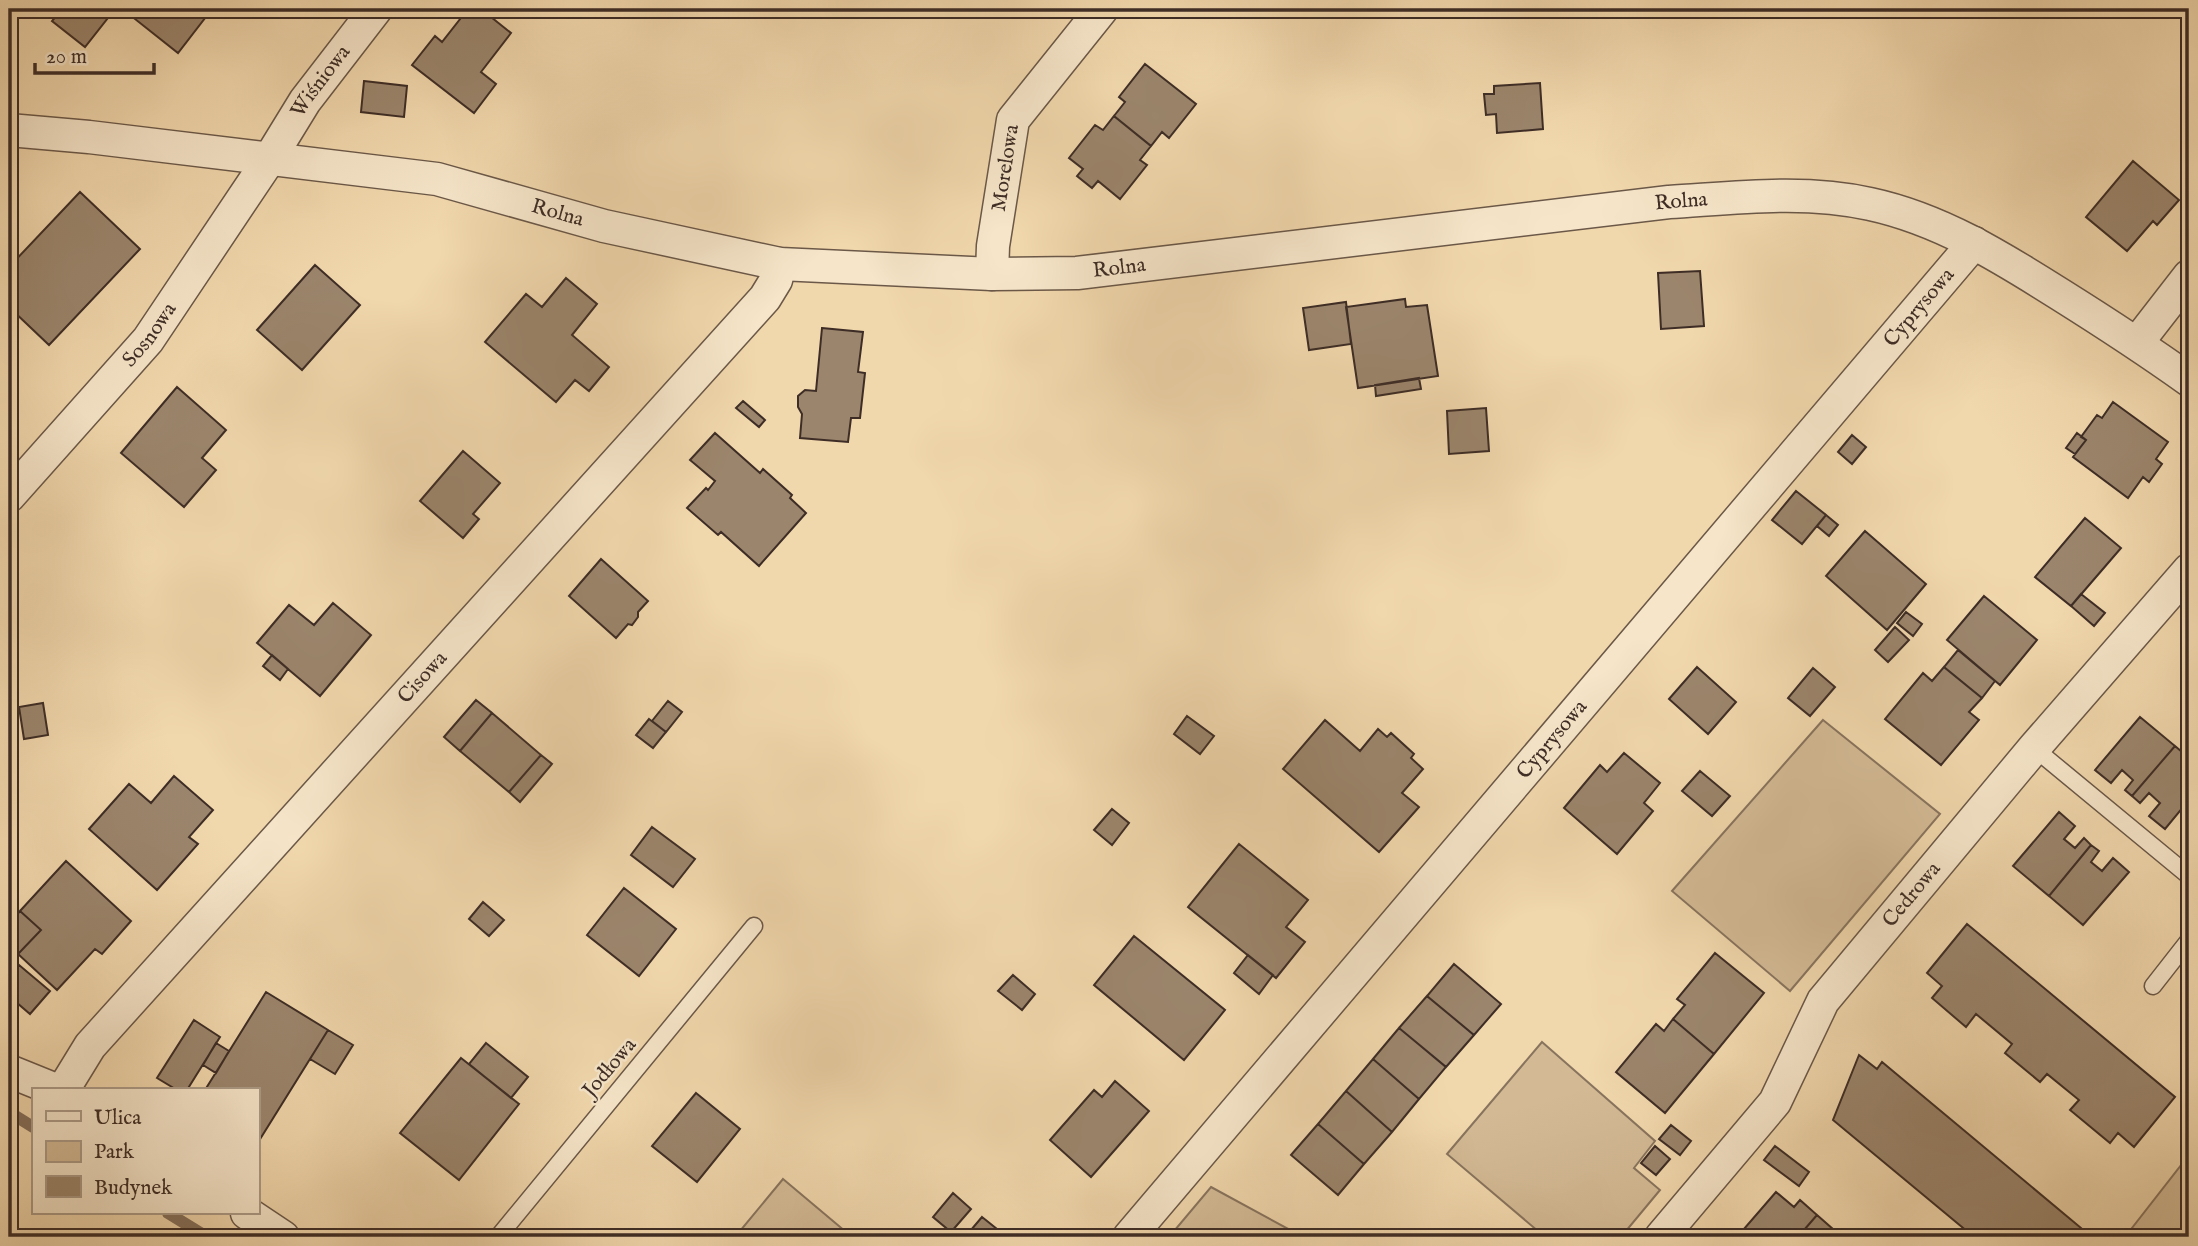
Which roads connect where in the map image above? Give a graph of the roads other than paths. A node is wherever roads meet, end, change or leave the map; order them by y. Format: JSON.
{"nodes":[{"id":1,"x":376,"y":9,"type":"edge"},
{"id":2,"x":1102,"y":9,"type":"edge"},
{"id":3,"x":9,"y":130,"type":"edge"},
{"id":4,"x":270,"y":158,"type":"junction"},
{"id":5,"x":1974,"y":243,"type":"junction"},
{"id":6,"x":780,"y":264,"type":"junction"},
{"id":7,"x":992,"y":274,"type":"junction"},
{"id":8,"x":2189,"y":276,"type":"edge"},
{"id":9,"x":2137,"y":343,"type":"junction"},
{"id":10,"x":2189,"y":380,"type":"edge"},
{"id":11,"x":9,"y":496,"type":"edge"},
{"id":12,"x":2189,"y":570,"type":"edge"},
{"id":13,"x":2034,"y":748,"type":"junction"},
{"id":14,"x":2189,"y":876,"type":"edge"},
{"id":15,"x":754,"y":926,"type":"dead end"},
{"id":16,"x":2189,"y":940,"type":"edge"},
{"id":17,"x":2153,"y":986,"type":"dead end"},
{"id":18,"x":9,"y":1071,"type":"edge"},
{"id":19,"x":52,"y":1088,"type":"edge"},
{"id":20,"x":64,"y":1088,"type":"edge"},
{"id":21,"x":248,"y":1214,"type":"edge"},
{"id":22,"x":283,"y":1237,"type":"edge"},
{"id":23,"x":498,"y":1237,"type":"edge"},
{"id":24,"x":1129,"y":1237,"type":"edge"},
{"id":25,"x":1661,"y":1237,"type":"edge"}],
"edges":[{"from":1,"to":4,"type":"street","name":"Wiśniowa"},
{"from":2,"to":7,"type":"street","name":"Morelowa"},
{"from":3,"to":4,"type":"street","name":"Rolna"},
{"from":4,"to":6,"type":"street","name":"Rolna"},
{"from":4,"to":11,"type":"street","name":"Sosnowa"},
{"from":5,"to":7,"type":"street","name":"Rolna"},
{"from":5,"to":9,"type":"street","name":"Rolna"},
{"from":5,"to":24,"type":"street","name":"Cyprysowa"},
{"from":6,"to":7,"type":"street","name":"Rolna"},
{"from":6,"to":20,"type":"street","name":"Cisowa"},
{"from":8,"to":9,"type":"street"},
{"from":9,"to":10,"type":"street","name":"Rolna"},
{"from":12,"to":13,"type":"street","name":"Cedrowa"},
{"from":13,"to":14,"type":"lane"},
{"from":13,"to":25,"type":"street","name":"Cedrowa"},
{"from":15,"to":23,"type":"lane","name":"Jodłowa"},
{"from":16,"to":17,"type":"lane"},
{"from":18,"to":19,"type":"street"},
{"from":21,"to":22,"type":"street"}]}
